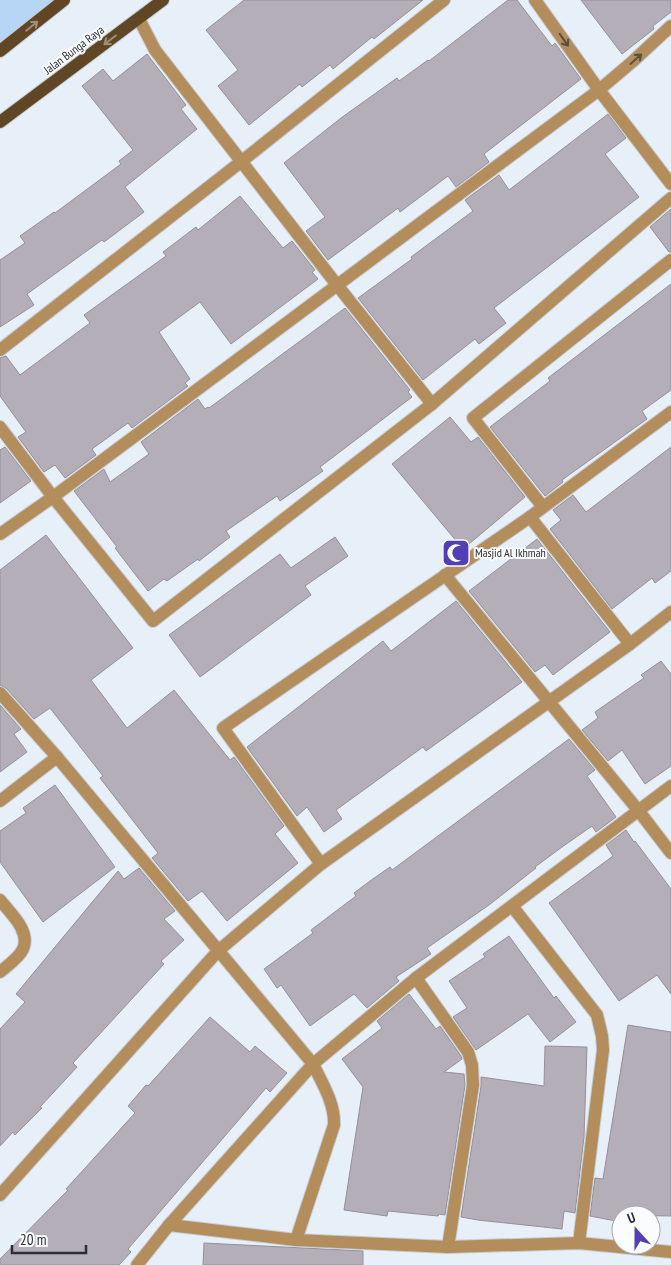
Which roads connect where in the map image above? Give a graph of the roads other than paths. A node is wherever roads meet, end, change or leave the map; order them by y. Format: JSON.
{"nodes":[{"id":1,"x":64,"y":0,"type":"edge"},
{"id":2,"x":163,"y":0,"type":"edge"},
{"id":3,"x":444,"y":0,"type":"edge"},
{"id":4,"x":535,"y":0,"type":"edge"},
{"id":5,"x":139,"y":19,"type":"junction"},
{"id":6,"x":671,"y":26,"type":"edge"},
{"id":7,"x":2,"y":47,"type":"edge"},
{"id":8,"x":599,"y":90,"type":"junction"},
{"id":9,"x":0,"y":122,"type":"edge"},
{"id":10,"x":242,"y":161,"type":"junction"},
{"id":11,"x":671,"y":184,"type":"edge"},
{"id":12,"x":671,"y":198,"type":"edge"},
{"id":13,"x":671,"y":260,"type":"edge"},
{"id":14,"x":337,"y":285,"type":"junction"},
{"id":15,"x":0,"y":350,"type":"edge"},
{"id":16,"x":432,"y":404,"type":"junction"},
{"id":17,"x":671,"y":412,"type":"edge"},
{"id":18,"x":0,"y":427,"type":"edge"},
{"id":19,"x":53,"y":498,"type":"junction"},
{"id":20,"x":543,"y":507,"type":"junction"},
{"id":21,"x":530,"y":517,"type":"junction"},
{"id":22,"x":0,"y":534,"type":"edge"},
{"id":23,"x":445,"y":575,"type":"junction"},
{"id":24,"x":671,"y":612,"type":"edge"},
{"id":25,"x":630,"y":644,"type":"junction"},
{"id":26,"x":0,"y":693,"type":"edge"},
{"id":27,"x":548,"y":702,"type":"junction"},
{"id":28,"x":57,"y":757,"type":"junction"},
{"id":29,"x":671,"y":786,"type":"edge"},
{"id":30,"x":0,"y":801,"type":"edge"},
{"id":31,"x":638,"y":810,"type":"junction"},
{"id":32,"x":671,"y":853,"type":"edge"},
{"id":33,"x":321,"y":864,"type":"junction"},
{"id":34,"x":0,"y":900,"type":"edge"},
{"id":35,"x":512,"y":906,"type":"junction"},
{"id":36,"x":218,"y":951,"type":"junction"},
{"id":37,"x":0,"y":972,"type":"edge"},
{"id":38,"x":416,"y":978,"type":"junction"},
{"id":39,"x":314,"y":1064,"type":"junction"},
{"id":40,"x":0,"y":1195,"type":"edge"},
{"id":41,"x":169,"y":1226,"type":"junction"},
{"id":42,"x":296,"y":1240,"type":"junction"},
{"id":43,"x":579,"y":1243,"type":"junction"},
{"id":44,"x":448,"y":1247,"type":"junction"},
{"id":45,"x":671,"y":1252,"type":"edge"},
{"id":46,"x":137,"y":1265,"type":"edge"}],
"edges":[{"from":7,"to":1,"type":"main road","one_way":true},
{"from":2,"to":5,"type":"main road","name":"Jalan Bunga Raya"},
{"from":3,"to":10,"type":"street"},
{"from":4,"to":8,"type":"street","one_way":true},
{"from":5,"to":9,"type":"main road","name":"Jalan Bunga Raya","one_way":true},
{"from":5,"to":10,"type":"street"},
{"from":8,"to":6,"type":"street","one_way":true},
{"from":8,"to":11,"type":"street"},
{"from":8,"to":14,"type":"street"},
{"from":10,"to":14,"type":"street"},
{"from":10,"to":15,"type":"street"},
{"from":12,"to":16,"type":"street"},
{"from":13,"to":20,"type":"street"},
{"from":14,"to":16,"type":"street"},
{"from":14,"to":19,"type":"street"},
{"from":16,"to":19,"type":"street"},
{"from":17,"to":20,"type":"street"},
{"from":18,"to":19,"type":"street"},
{"from":19,"to":22,"type":"street"},
{"from":20,"to":21,"type":"street"},
{"from":21,"to":23,"type":"street"},
{"from":21,"to":25,"type":"street"},
{"from":23,"to":27,"type":"street"},
{"from":23,"to":33,"type":"street"},
{"from":24,"to":25,"type":"street"},
{"from":25,"to":27,"type":"street"},
{"from":26,"to":28,"type":"street"},
{"from":27,"to":31,"type":"street"},
{"from":27,"to":33,"type":"street"},
{"from":28,"to":30,"type":"street"},
{"from":28,"to":36,"type":"street"},
{"from":29,"to":31,"type":"street"},
{"from":31,"to":32,"type":"street"},
{"from":31,"to":35,"type":"street"},
{"from":33,"to":36,"type":"street"},
{"from":34,"to":37,"type":"street"},
{"from":35,"to":38,"type":"street"},
{"from":35,"to":43,"type":"street"},
{"from":36,"to":39,"type":"street"},
{"from":36,"to":40,"type":"street"},
{"from":38,"to":39,"type":"street"},
{"from":38,"to":44,"type":"street"},
{"from":39,"to":41,"type":"street"},
{"from":39,"to":42,"type":"street"},
{"from":41,"to":42,"type":"street"},
{"from":41,"to":46,"type":"street"},
{"from":42,"to":44,"type":"street"},
{"from":43,"to":44,"type":"street"},
{"from":43,"to":45,"type":"street"}]}
